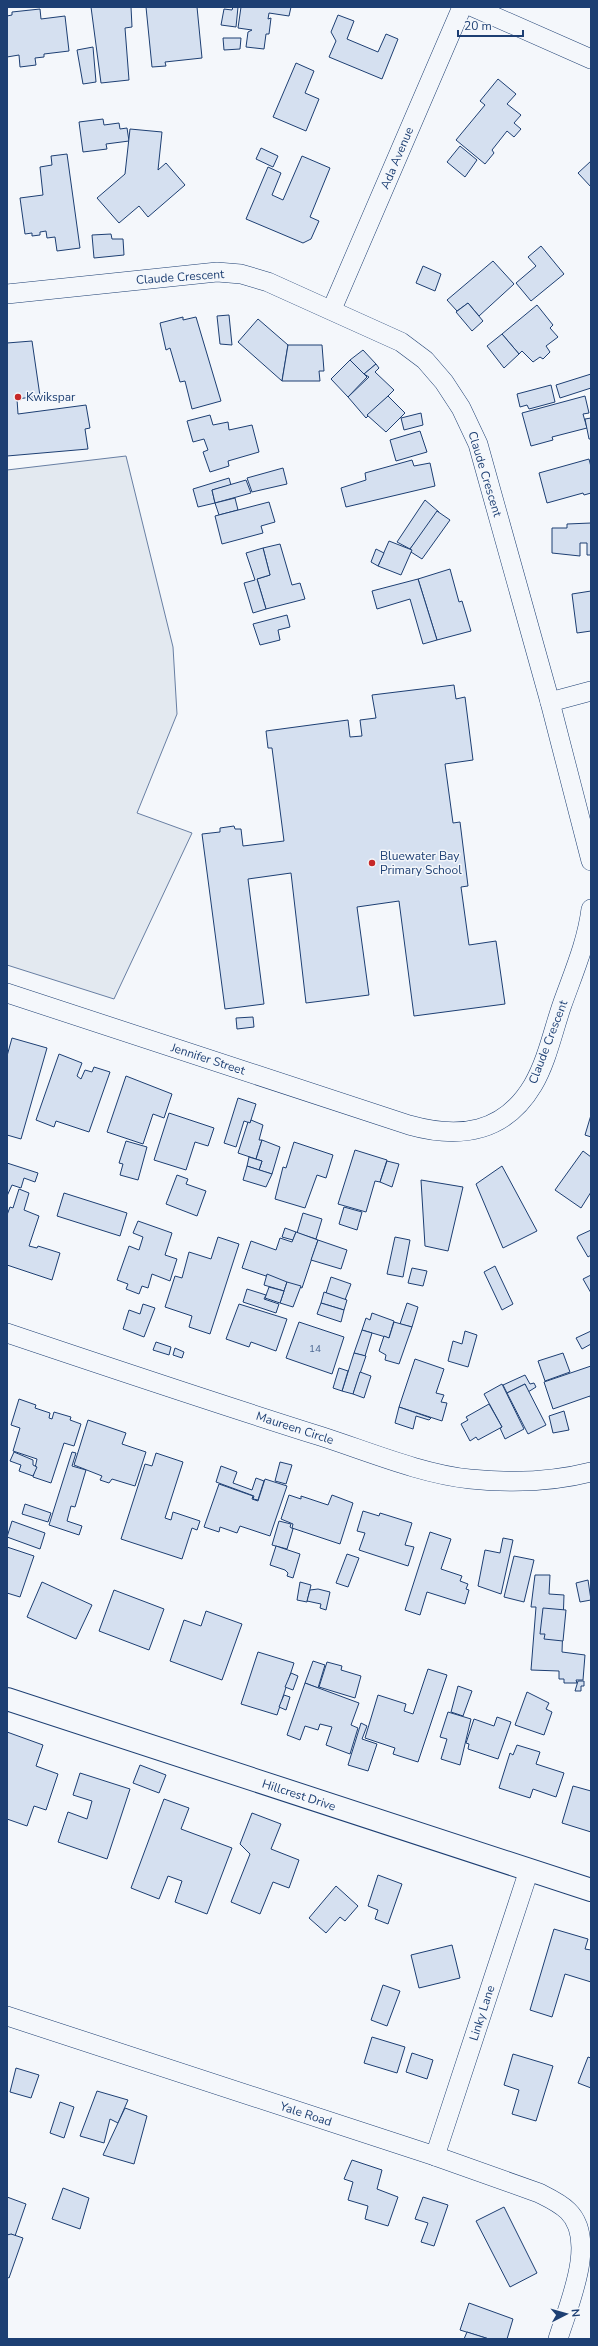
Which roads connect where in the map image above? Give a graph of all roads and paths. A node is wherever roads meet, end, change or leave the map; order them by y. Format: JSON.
{"nodes":[{"id":1,"x":462,"y":7,"type":"edge"},
{"id":2,"x":473,"y":7,"type":"edge"},
{"id":3,"x":591,"y":59,"type":"edge"},
{"id":4,"x":7,"y":294,"type":"edge"},
{"id":5,"x":332,"y":309,"type":"junction"},
{"id":6,"x":591,"y":690,"type":"edge"},
{"id":7,"x":550,"y":702,"type":"junction"},
{"id":8,"x":591,"y":861,"type":"edge"},
{"id":9,"x":591,"y":909,"type":"edge"},
{"id":10,"x":7,"y":993,"type":"edge"},
{"id":11,"x":409,"y":1125,"type":"joint"},
{"id":12,"x":7,"y":1333,"type":"edge"},
{"id":13,"x":591,"y":1472,"type":"edge"},
{"id":14,"x":7,"y":1699,"type":"edge"},
{"id":15,"x":529,"y":1870,"type":"junction"},
{"id":16,"x":591,"y":1890,"type":"edge"},
{"id":17,"x":7,"y":2016,"type":"edge"},
{"id":18,"x":435,"y":2156,"type":"junction"},
{"id":19,"x":558,"y":2339,"type":"edge"}],
"edges":[{"from":1,"to":5,"type":"street","name":"Ada Avenue"},
{"from":2,"to":3,"type":"street"},
{"from":4,"to":5,"type":"street","name":"Claude Crescent"},
{"from":5,"to":7,"type":"street","name":"Claude Crescent"},
{"from":6,"to":7,"type":"street"},
{"from":7,"to":8,"type":"street","name":"Claude Crescent"},
{"from":9,"to":11,"type":"street","name":"Claude Crescent"},
{"from":10,"to":11,"type":"street","name":"Jennifer Street"},
{"from":12,"to":13,"type":"street","name":"Maureen Circle"},
{"from":14,"to":15,"type":"street","name":"Hillcrest Drive"},
{"from":15,"to":16,"type":"street","name":"Hillcrest Drive"},
{"from":15,"to":18,"type":"street","name":"Linky Lane"},
{"from":17,"to":18,"type":"street","name":"Yale Road"},
{"from":18,"to":19,"type":"street","name":"Yale Road"}]}
